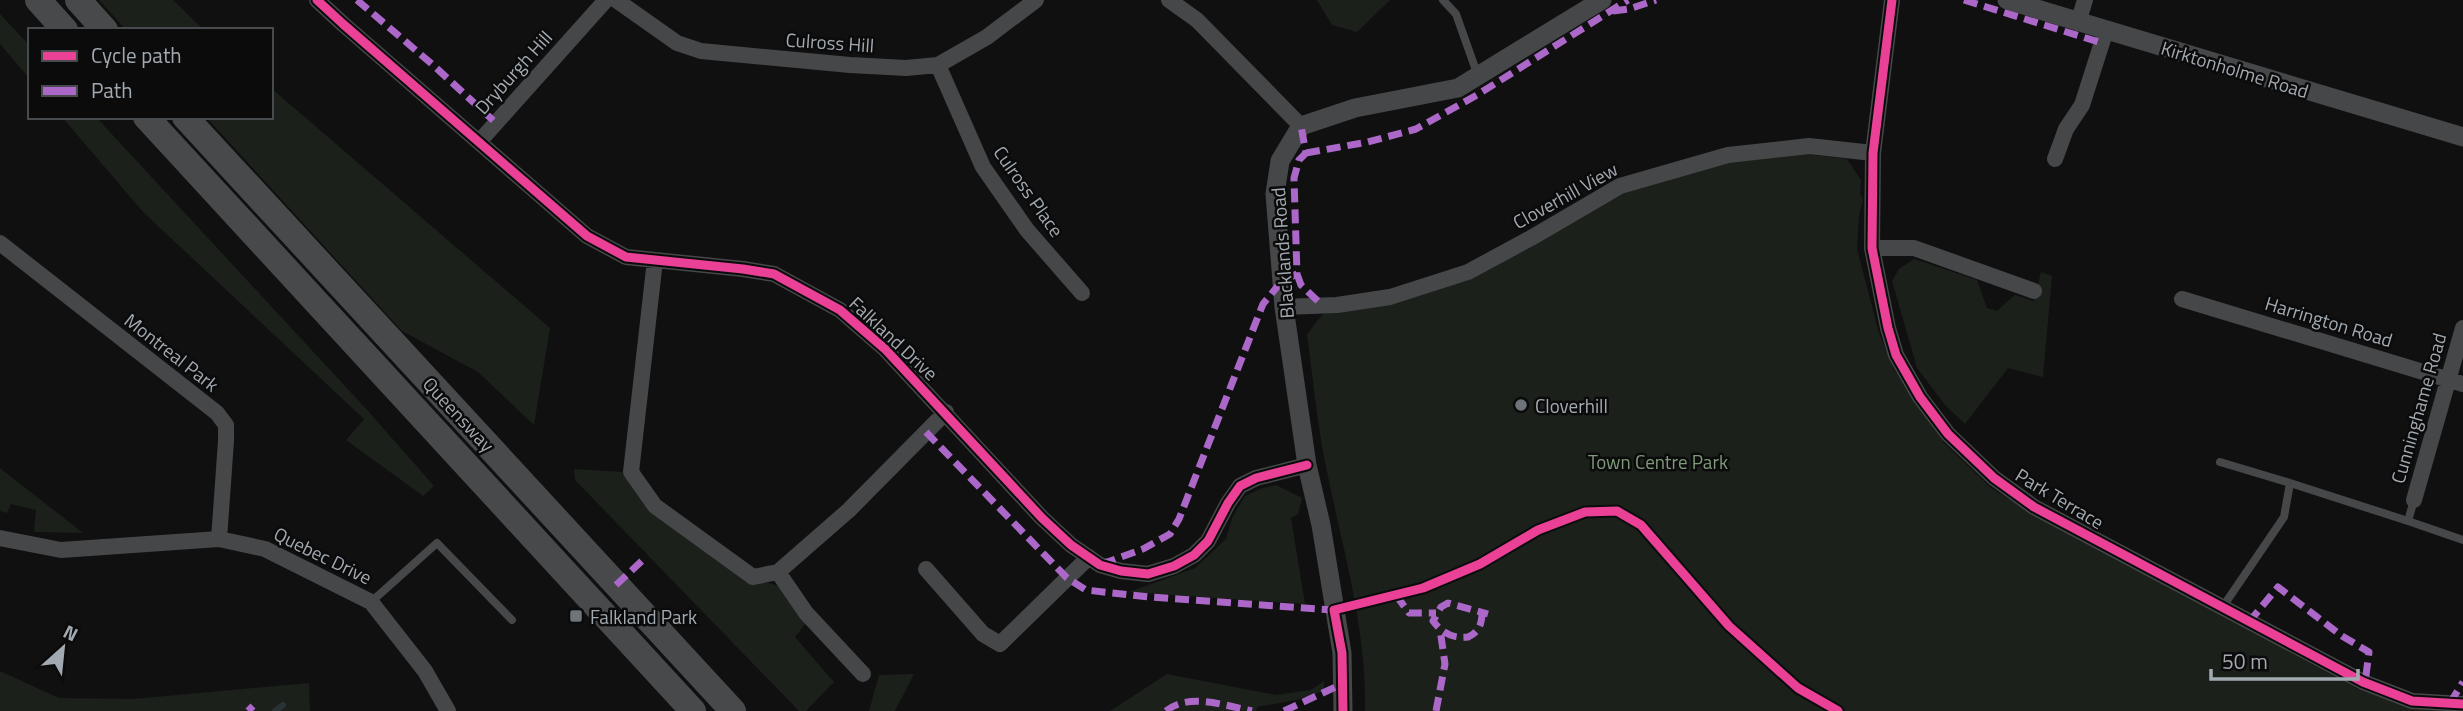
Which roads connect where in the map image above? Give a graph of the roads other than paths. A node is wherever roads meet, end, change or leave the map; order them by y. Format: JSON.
{"nodes":[{"id":1,"x":38,"y":0,"type":"edge"},
{"id":2,"x":78,"y":0,"type":"edge"},
{"id":3,"x":317,"y":0,"type":"edge"},
{"id":4,"x":606,"y":0,"type":"edge"},
{"id":5,"x":616,"y":0,"type":"edge"},
{"id":6,"x":1036,"y":0,"type":"edge"},
{"id":7,"x":1169,"y":0,"type":"edge"},
{"id":8,"x":1444,"y":0,"type":"edge"},
{"id":9,"x":1602,"y":0,"type":"edge"},
{"id":10,"x":1892,"y":0,"type":"edge"},
{"id":11,"x":2007,"y":0,"type":"edge"},
{"id":12,"x":2085,"y":0,"type":"edge"},
{"id":13,"x":2078,"y":23,"type":"junction"},
{"id":14,"x":63,"y":28,"type":"edge"},
{"id":15,"x":103,"y":28,"type":"edge"},
{"id":16,"x":2106,"y":30,"type":"junction"},
{"id":17,"x":938,"y":65,"type":"junction"},
{"id":18,"x":1478,"y":76,"type":"junction"},
{"id":19,"x":148,"y":119,"type":"edge"},
{"id":20,"x":188,"y":119,"type":"edge"},
{"id":21,"x":1301,"y":126,"type":"junction"},
{"id":22,"x":2463,"y":137,"type":"edge"},
{"id":23,"x":479,"y":142,"type":"junction"},
{"id":24,"x":1873,"y":153,"type":"junction"},
{"id":25,"x":2055,"y":159,"type":"dead end"},
{"id":26,"x":0,"y":243,"type":"edge"},
{"id":27,"x":1872,"y":248,"type":"junction"},
{"id":28,"x":655,"y":260,"type":"junction"},
{"id":29,"x":2034,"y":291,"type":"dead end"},
{"id":30,"x":1082,"y":293,"type":"dead end"},
{"id":31,"x":2182,"y":299,"type":"dead end"},
{"id":32,"x":1284,"y":307,"type":"junction"},
{"id":33,"x":2463,"y":328,"type":"edge"},
{"id":34,"x":2455,"y":382,"type":"edge"},
{"id":35,"x":946,"y":412,"type":"junction"},
{"id":36,"x":2220,"y":462,"type":"dead end"},
{"id":37,"x":1307,"y":465,"type":"junction"},
{"id":38,"x":2290,"y":483,"type":"junction"},
{"id":39,"x":2414,"y":500,"type":"joint"},
{"id":40,"x":2408,"y":521,"type":"junction"},
{"id":41,"x":0,"y":538,"type":"edge"},
{"id":42,"x":219,"y":539,"type":"junction"},
{"id":43,"x":2463,"y":540,"type":"edge"},
{"id":44,"x":1089,"y":557,"type":"junction"},
{"id":45,"x":926,"y":569,"type":"dead end"},
{"id":46,"x":778,"y":572,"type":"junction"},
{"id":47,"x":370,"y":601,"type":"junction"},
{"id":48,"x":2222,"y":608,"type":"junction"},
{"id":49,"x":512,"y":620,"type":"dead end"},
{"id":50,"x":863,"y":674,"type":"dead end"},
{"id":51,"x":2463,"y":704,"type":"edge"},
{"id":52,"x":448,"y":711,"type":"edge"},
{"id":53,"x":693,"y":711,"type":"edge"},
{"id":54,"x":733,"y":711,"type":"edge"},
{"id":55,"x":1343,"y":711,"type":"edge"}],
"edges":[{"from":1,"to":14,"type":"highway"},
{"from":2,"to":15,"type":"highway"},
{"from":3,"to":23,"type":"street","name":"Falkland Drive"},
{"from":4,"to":23,"type":"street","name":"Dryburgh Hill"},
{"from":5,"to":17,"type":"street","name":"Culross Hill"},
{"from":6,"to":17,"type":"street","name":"Culross Hill"},
{"from":7,"to":21,"type":"street"},
{"from":8,"to":18,"type":"lane"},
{"from":9,"to":18,"type":"street"},
{"from":10,"to":24,"type":"street","name":"Park Terrace"},
{"from":11,"to":13,"type":"street","name":"Kirktonholme Road"},
{"from":12,"to":13,"type":"street"},
{"from":13,"to":16,"type":"street","name":"Kirktonholme Road"},
{"from":16,"to":22,"type":"street","name":"Kirktonholme Road"},
{"from":16,"to":25,"type":"street"},
{"from":17,"to":30,"type":"street","name":"Culross Place"},
{"from":18,"to":21,"type":"street"},
{"from":19,"to":53,"type":"highway","name":"Queensway"},
{"from":20,"to":54,"type":"highway","name":"Queensway"},
{"from":21,"to":32,"type":"street","name":"Blacklands Road"},
{"from":23,"to":28,"type":"street","name":"Falkland Drive"},
{"from":24,"to":27,"type":"street","name":"Park Terrace"},
{"from":24,"to":32,"type":"street","name":"Cloverhill View"},
{"from":26,"to":42,"type":"street","name":"Montreal Park"},
{"from":27,"to":29,"type":"street"},
{"from":27,"to":48,"type":"street","name":"Park Terrace"},
{"from":28,"to":35,"type":"street","name":"Falkland Drive"},
{"from":28,"to":46,"type":"street"},
{"from":31,"to":34,"type":"street","name":"Harrington Road"},
{"from":32,"to":37,"type":"street","name":"Blacklands Road"},
{"from":33,"to":34,"type":"street","name":"Cunninghame Road"},
{"from":34,"to":39,"type":"street","name":"Cunninghame Road"},
{"from":35,"to":44,"type":"street","name":"Falkland Drive"},
{"from":35,"to":46,"type":"street"},
{"from":36,"to":38,"type":"lane"},
{"from":37,"to":44,"type":"street","name":"Falkland Drive"},
{"from":37,"to":55,"type":"street","name":"Blacklands Road"},
{"from":38,"to":40,"type":"lane"},
{"from":38,"to":48,"type":"lane"},
{"from":39,"to":40,"type":"lane"},
{"from":40,"to":43,"type":"lane"},
{"from":41,"to":42,"type":"street","name":"Quebec Drive"},
{"from":42,"to":47,"type":"street","name":"Quebec Drive"},
{"from":44,"to":45,"type":"street"},
{"from":46,"to":50,"type":"street"},
{"from":47,"to":49,"type":"lane"},
{"from":47,"to":52,"type":"street","name":"Quebec Drive"},
{"from":48,"to":51,"type":"street","name":"Park Terrace"}]}
